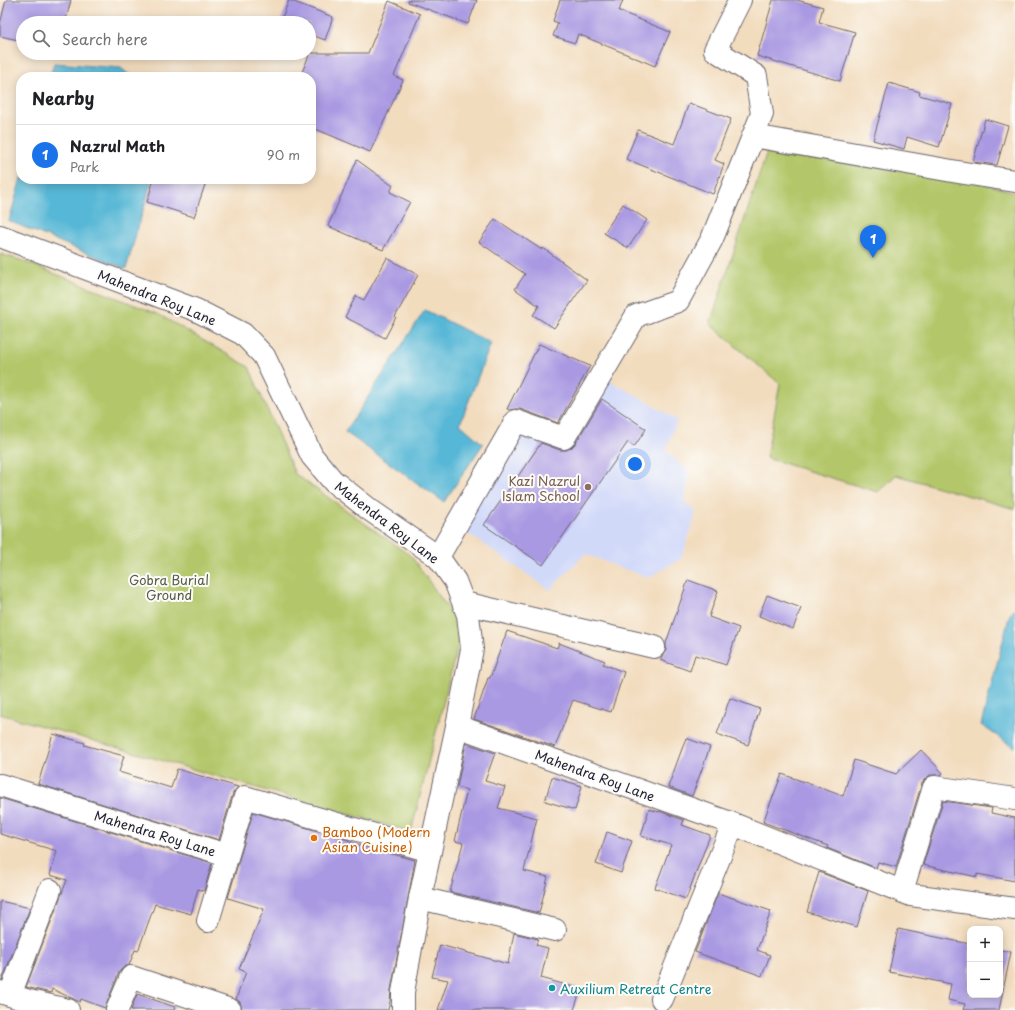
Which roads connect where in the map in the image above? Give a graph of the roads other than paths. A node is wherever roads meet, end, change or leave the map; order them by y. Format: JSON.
{"nodes":[{"id":1,"x":740,"y":0,"type":"edge"},
{"id":2,"x":753,"y":136,"type":"junction"},
{"id":3,"x":1015,"y":181,"type":"edge"},
{"id":4,"x":0,"y":236,"type":"edge"},
{"id":5,"x":438,"y":557,"type":"junction"},
{"id":6,"x":464,"y":603,"type":"junction"},
{"id":7,"x":654,"y":647,"type":"dead end"},
{"id":8,"x":457,"y":726,"type":"junction"},
{"id":9,"x":0,"y":785,"type":"edge"},
{"id":10,"x":1015,"y":799,"type":"edge"},
{"id":11,"x":733,"y":824,"type":"junction"},
{"id":12,"x":430,"y":851,"type":"junction"},
{"id":13,"x":227,"y":855,"type":"junction"},
{"id":14,"x":50,"y":890,"type":"dead end"},
{"id":15,"x":902,"y":891,"type":"junction"},
{"id":16,"x":420,"y":898,"type":"junction"},
{"id":17,"x":1015,"y":909,"type":"edge"},
{"id":18,"x":208,"y":921,"type":"dead end"},
{"id":19,"x":555,"y":930,"type":"dead end"},
{"id":20,"x":5,"y":993,"type":"edge"},
{"id":21,"x":662,"y":1000,"type":"dead end"},
{"id":22,"x":68,"y":1010,"type":"edge"},
{"id":23,"x":117,"y":1010,"type":"edge"},
{"id":24,"x":230,"y":1010,"type":"edge"},
{"id":25,"x":403,"y":1010,"type":"edge"}],
"edges":[{"from":1,"to":2,"type":"street"},
{"from":2,"to":3,"type":"street"},
{"from":2,"to":5,"type":"street"},
{"from":4,"to":5,"type":"street","name":"Mahendra Roy Lane"},
{"from":5,"to":6,"type":"street","name":"Mahendra Roy Lane"},
{"from":6,"to":7,"type":"street"},
{"from":6,"to":8,"type":"street","name":"Mahendra Roy Lane"},
{"from":8,"to":11,"type":"street","name":"Mahendra Roy Lane"},
{"from":8,"to":12,"type":"street","name":"Mahendra Roy Lane"},
{"from":9,"to":13,"type":"street","name":"Mahendra Roy Lane"},
{"from":10,"to":15,"type":"street"},
{"from":11,"to":15,"type":"street","name":"Mahendra Roy Lane"},
{"from":11,"to":21,"type":"street"},
{"from":12,"to":13,"type":"street","name":"Mahendra Roy Lane"},
{"from":12,"to":16,"type":"street","name":"Mahendra Roy Lane"},
{"from":13,"to":18,"type":"street"},
{"from":14,"to":20,"type":"street"},
{"from":15,"to":17,"type":"street","name":"Mahendra Roy Lane"},
{"from":16,"to":19,"type":"street"},
{"from":16,"to":25,"type":"street","name":"Mahendra Roy Lane"},
{"from":20,"to":22,"type":"street"},
{"from":23,"to":24,"type":"street"}]}
